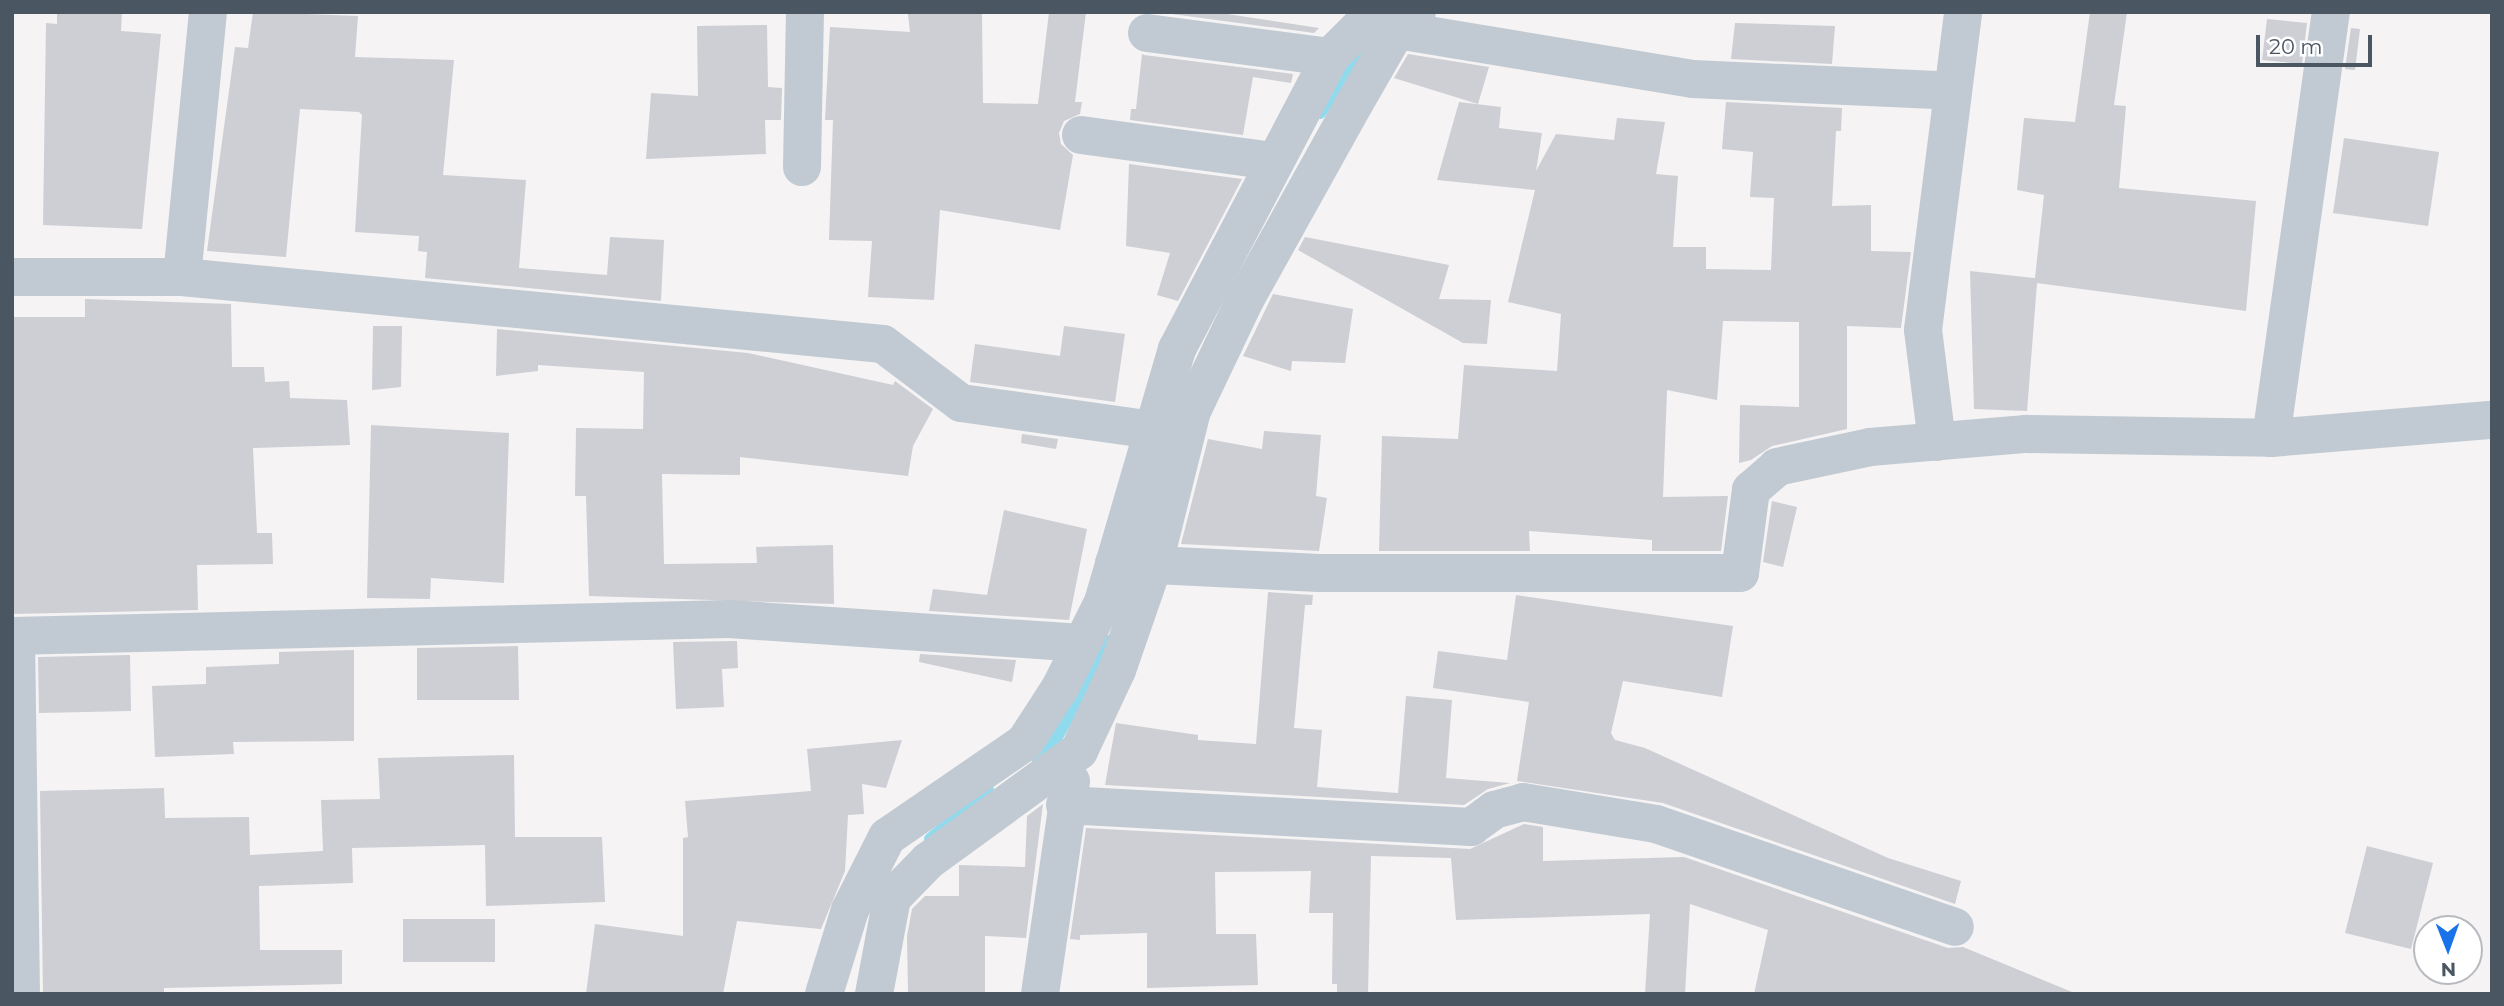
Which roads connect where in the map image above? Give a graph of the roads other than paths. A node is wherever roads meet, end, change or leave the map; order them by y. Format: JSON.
{"nodes":[{"id":1,"x":208,"y":12,"type":"edge"},
{"id":2,"x":805,"y":12,"type":"edge"},
{"id":3,"x":1963,"y":12,"type":"edge"},
{"id":4,"x":2331,"y":12,"type":"edge"},
{"id":5,"x":1388,"y":20,"type":"edge"},
{"id":6,"x":1147,"y":33,"type":"dead end"},
{"id":7,"x":1331,"y":57,"type":"junction"},
{"id":8,"x":1311,"y":92,"type":"junction"},
{"id":9,"x":1953,"y":92,"type":"junction"},
{"id":10,"x":1353,"y":104,"type":"junction"},
{"id":11,"x":1081,"y":135,"type":"dead end"},
{"id":12,"x":802,"y":167,"type":"dead end"},
{"id":13,"x":1270,"y":167,"type":"junction"},
{"id":14,"x":1312,"y":179,"type":"junction"},
{"id":15,"x":12,"y":277,"type":"edge"},
{"id":16,"x":182,"y":277,"type":"junction"},
{"id":17,"x":2492,"y":420,"type":"edge"},
{"id":18,"x":1153,"y":430,"type":"junction"},
{"id":19,"x":2271,"y":438,"type":"junction"},
{"id":20,"x":1937,"y":442,"type":"junction"},
{"id":21,"x":1133,"y":564,"type":"junction"},
{"id":22,"x":14,"y":636,"type":"edge"},
{"id":23,"x":1083,"y":643,"type":"junction"},
{"id":24,"x":1079,"y":751,"type":"junction"},
{"id":25,"x":1065,"y":805,"type":"junction"},
{"id":26,"x":1955,"y":927,"type":"dead end"},
{"id":27,"x":21,"y":994,"type":"edge"},
{"id":28,"x":824,"y":994,"type":"edge"},
{"id":29,"x":874,"y":994,"type":"edge"},
{"id":30,"x":1040,"y":994,"type":"edge"}],
"edges":[{"from":1,"to":16,"type":"street"},
{"from":2,"to":12,"type":"street"},
{"from":3,"to":9,"type":"street"},
{"from":4,"to":19,"type":"street"},
{"from":5,"to":7,"type":"street"},
{"from":5,"to":9,"type":"street"},
{"from":5,"to":10,"type":"street"},
{"from":6,"to":7,"type":"street"},
{"from":7,"to":8,"type":"street"},
{"from":8,"to":10,"type":"street"},
{"from":8,"to":13,"type":"street"},
{"from":9,"to":20,"type":"street"},
{"from":10,"to":14,"type":"street"},
{"from":11,"to":13,"type":"street"},
{"from":13,"to":14,"type":"street"},
{"from":13,"to":18,"type":"street"},
{"from":14,"to":21,"type":"street"},
{"from":15,"to":16,"type":"street"},
{"from":16,"to":18,"type":"street"},
{"from":17,"to":19,"type":"street"},
{"from":18,"to":21,"type":"street"},
{"from":19,"to":20,"type":"street"},
{"from":20,"to":21,"type":"street"},
{"from":21,"to":23,"type":"street"},
{"from":21,"to":24,"type":"street"},
{"from":22,"to":23,"type":"street"},
{"from":22,"to":27,"type":"street"},
{"from":23,"to":28,"type":"street"},
{"from":24,"to":25,"type":"street"},
{"from":24,"to":29,"type":"street"},
{"from":25,"to":26,"type":"street"},
{"from":25,"to":30,"type":"street"}]}
